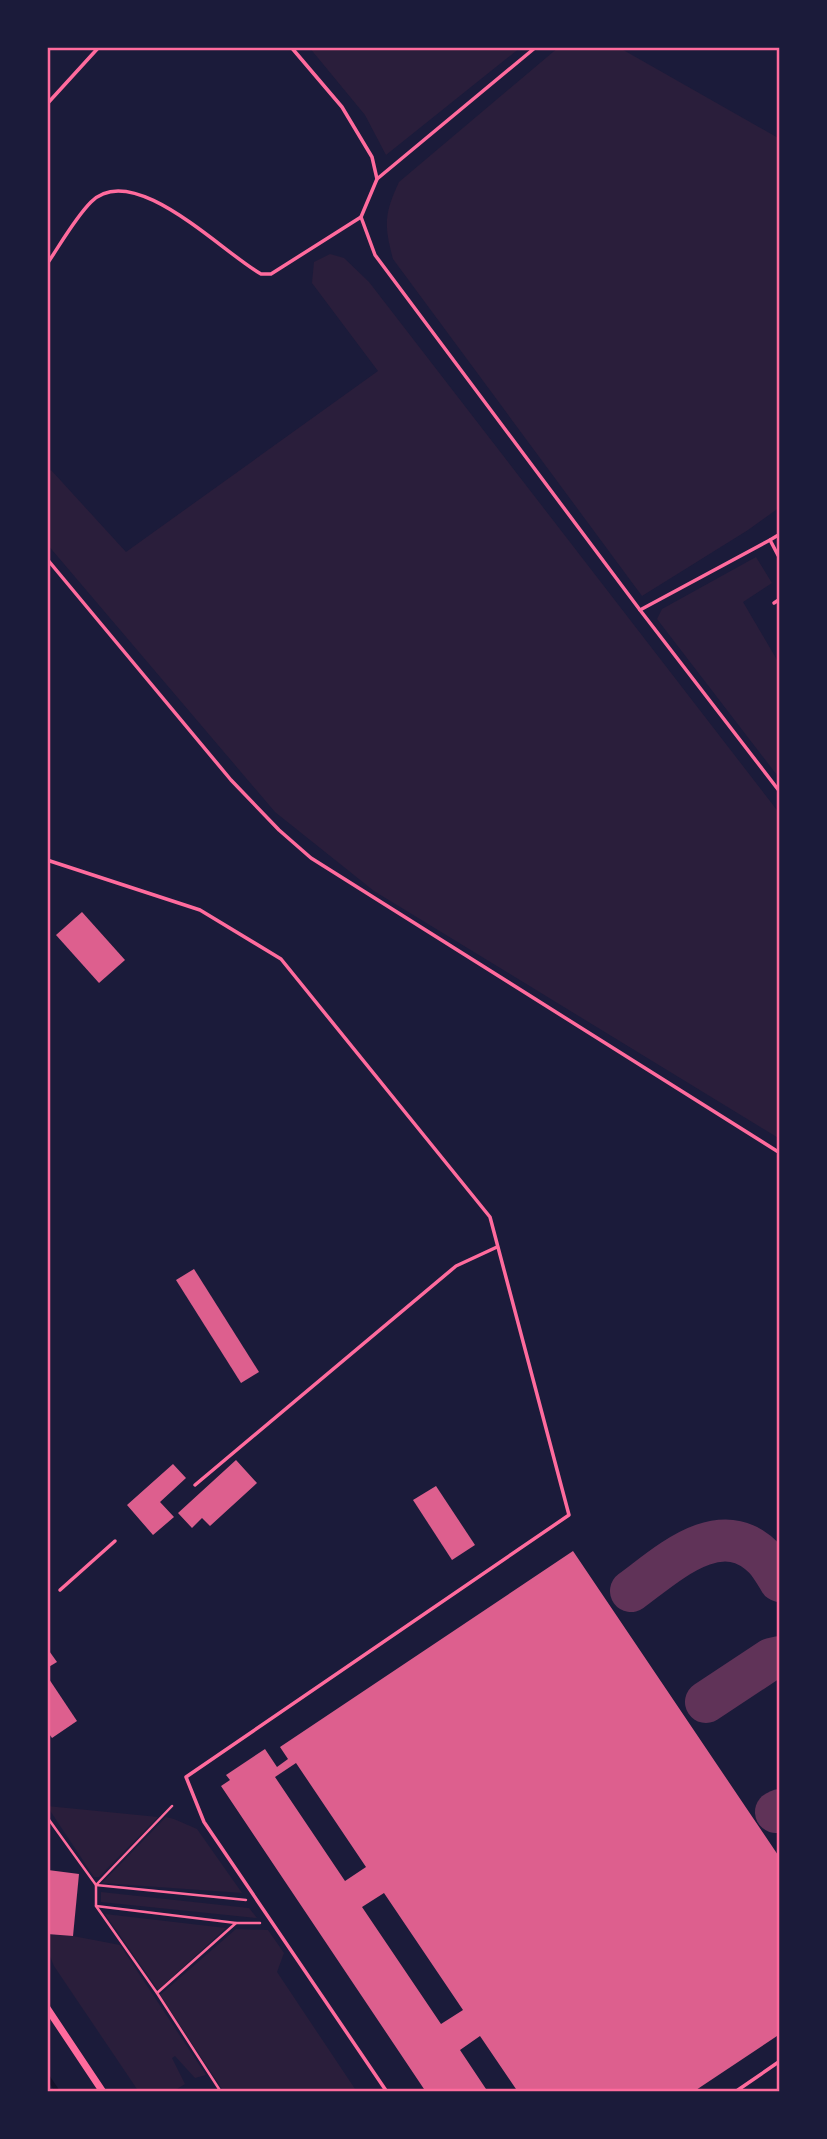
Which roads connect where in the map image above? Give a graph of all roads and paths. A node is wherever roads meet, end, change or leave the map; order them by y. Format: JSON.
{"nodes":[{"id":1,"x":99,"y":47,"type":"edge"},
{"id":2,"x":291,"y":47,"type":"edge"},
{"id":3,"x":536,"y":47,"type":"edge"},
{"id":4,"x":47,"y":104,"type":"edge"},
{"id":5,"x":377,"y":179,"type":"junction"},
{"id":6,"x":361,"y":218,"type":"junction"},
{"id":7,"x":47,"y":264,"type":"edge"},
{"id":8,"x":780,"y":534,"type":"edge"},
{"id":9,"x":770,"y":540,"type":"junction"},
{"id":10,"x":47,"y":559,"type":"edge"},
{"id":11,"x":780,"y":559,"type":"edge"},
{"id":12,"x":780,"y":599,"type":"edge"},
{"id":13,"x":774,"y":603,"type":"dead end"},
{"id":14,"x":640,"y":610,"type":"junction"},
{"id":15,"x":780,"y":792,"type":"edge"},
{"id":16,"x":47,"y":860,"type":"edge"},
{"id":17,"x":780,"y":1153,"type":"edge"},
{"id":18,"x":497,"y":1247,"type":"junction"},
{"id":19,"x":195,"y":1485,"type":"dead end"},
{"id":20,"x":116,"y":1541,"type":"dead end"},
{"id":21,"x":60,"y":1590,"type":"dead end"},
{"id":22,"x":172,"y":1806,"type":"dead end"},
{"id":23,"x":47,"y":1817,"type":"edge"},
{"id":24,"x":96,"y":1885,"type":"junction"},
{"id":25,"x":257,"y":1901,"type":"junction"},
{"id":26,"x":96,"y":1906,"type":"junction"},
{"id":27,"x":236,"y":1923,"type":"junction"},
{"id":28,"x":273,"y":1924,"type":"junction"},
{"id":29,"x":157,"y":1993,"type":"junction"},
{"id":30,"x":47,"y":2008,"type":"edge"},
{"id":31,"x":780,"y":2061,"type":"edge"},
{"id":32,"x":103,"y":2092,"type":"edge"},
{"id":33,"x":220,"y":2092,"type":"edge"},
{"id":34,"x":387,"y":2092,"type":"edge"},
{"id":35,"x":734,"y":2092,"type":"edge"}],
"edges":[{"from":1,"to":4,"type":"lane"},
{"from":2,"to":5,"type":"lane"},
{"from":3,"to":5,"type":"lane"},
{"from":5,"to":6,"type":"lane"},
{"from":6,"to":7,"type":"lane"},
{"from":6,"to":14,"type":"lane"},
{"from":8,"to":9,"type":"lane"},
{"from":9,"to":11,"type":"lane"},
{"from":9,"to":14,"type":"lane"},
{"from":10,"to":17,"type":"lane"},
{"from":12,"to":13,"type":"lane"},
{"from":14,"to":15,"type":"lane"},
{"from":16,"to":18,"type":"lane"},
{"from":18,"to":19,"type":"lane"},
{"from":18,"to":25,"type":"lane"},
{"from":20,"to":21,"type":"lane"},
{"from":22,"to":24,"type":"path"},
{"from":23,"to":24,"type":"path"},
{"from":24,"to":25,"type":"path"},
{"from":24,"to":26,"type":"path"},
{"from":25,"to":28,"type":"lane"},
{"from":26,"to":27,"type":"path"},
{"from":26,"to":29,"type":"path"},
{"from":27,"to":28,"type":"path"},
{"from":27,"to":29,"type":"path"},
{"from":28,"to":34,"type":"lane"},
{"from":29,"to":33,"type":"path"},
{"from":30,"to":32,"type":"street"},
{"from":31,"to":35,"type":"lane"}]}
